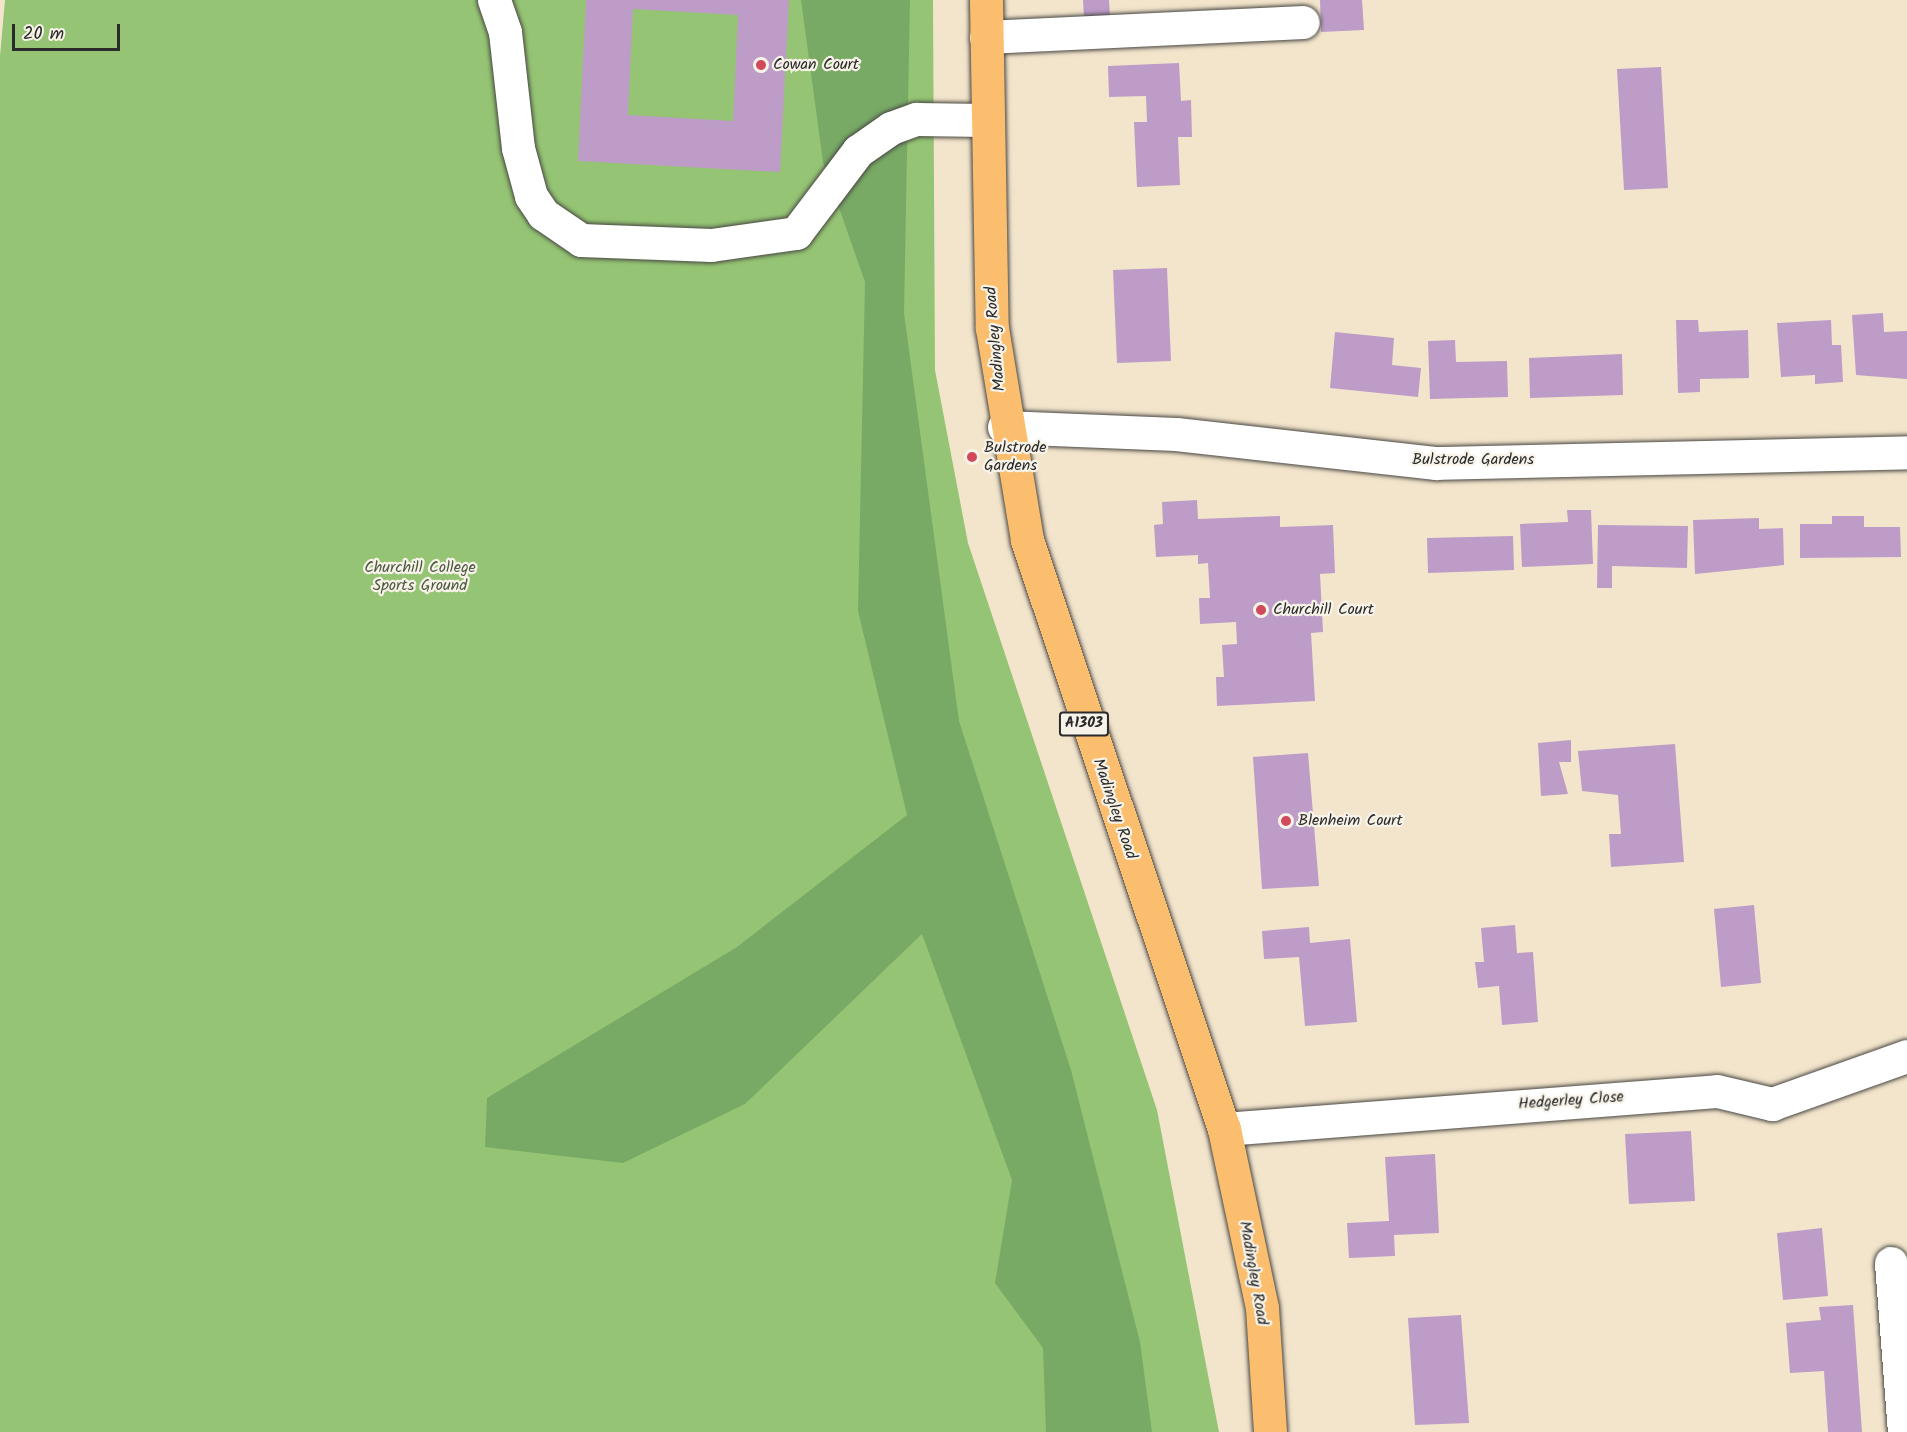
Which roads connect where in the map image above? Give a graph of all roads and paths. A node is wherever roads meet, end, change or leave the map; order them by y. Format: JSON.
{"nodes":[{"id":1,"x":494,"y":0,"type":"edge"},
{"id":2,"x":986,"y":0,"type":"edge"},
{"id":3,"x":1303,"y":21,"type":"dead end"},
{"id":4,"x":986,"y":37,"type":"junction"},
{"id":5,"x":986,"y":120,"type":"junction"},
{"id":6,"x":1004,"y":427,"type":"junction"},
{"id":7,"x":1907,"y":452,"type":"edge"},
{"id":8,"x":1907,"y":1056,"type":"edge"},
{"id":9,"x":1224,"y":1129,"type":"junction"},
{"id":10,"x":1891,"y":1263,"type":"dead end"},
{"id":11,"x":1270,"y":1432,"type":"edge"},
{"id":12,"x":1904,"y":1432,"type":"edge"}],
"edges":[{"from":1,"to":5,"type":"street"},
{"from":2,"to":4,"type":"main road","name":"Madingley Road","number":"A1303"},
{"from":3,"to":4,"type":"street"},
{"from":4,"to":5,"type":"main road","name":"Madingley Road","number":"A1303"},
{"from":5,"to":6,"type":"main road","name":"Madingley Road","number":"A1303"},
{"from":6,"to":7,"type":"street","name":"Bulstrode Gardens"},
{"from":6,"to":9,"type":"main road","name":"Madingley Road","number":"A1303"},
{"from":8,"to":9,"type":"street","name":"Hedgerley Close"},
{"from":9,"to":11,"type":"main road","name":"Madingley Road","number":"A1303"},
{"from":10,"to":12,"type":"street"}]}
